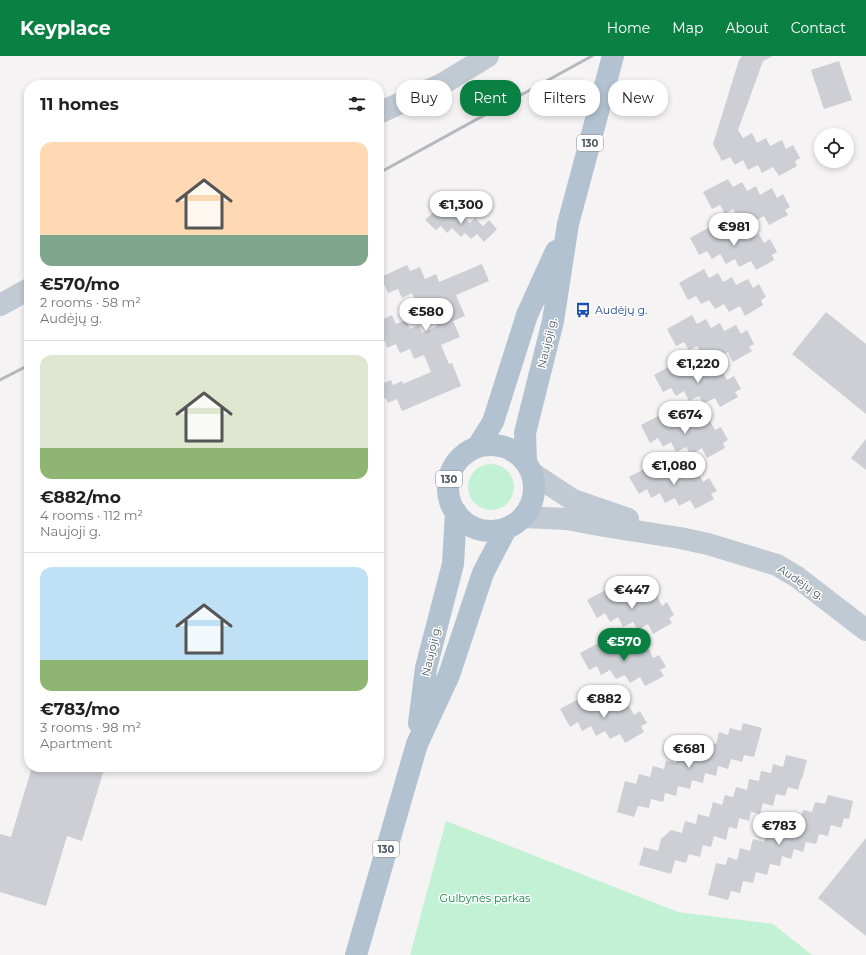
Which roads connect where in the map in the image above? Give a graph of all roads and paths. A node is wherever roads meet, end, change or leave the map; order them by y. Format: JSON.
{"nodes":[{"id":1,"x":488,"y":56,"type":"edge"},
{"id":2,"x":613,"y":56,"type":"edge"},
{"id":3,"x":384,"y":111,"type":"edge"},
{"id":4,"x":568,"y":224,"type":"junction"},
{"id":5,"x":24,"y":292,"type":"edge"},
{"id":6,"x":0,"y":304,"type":"edge"},
{"id":7,"x":478,"y":446,"type":"junction"},
{"id":8,"x":529,"y":467,"type":"junction"},
{"id":9,"x":456,"y":512,"type":"junction"},
{"id":10,"x":514,"y":523,"type":"junction"},
{"id":11,"x":680,"y":538,"type":"junction"},
{"id":12,"x":866,"y":630,"type":"edge"},
{"id":13,"x":417,"y":744,"type":"junction"},
{"id":14,"x":356,"y":955,"type":"edge"}],
"edges":[{"from":1,"to":3,"type":"street"},
{"from":2,"to":4,"type":"main road","name":"Naujoji g.","number":"130"},
{"from":4,"to":7,"type":"main road","name":"Naujoji g.","number":"130"},
{"from":4,"to":8,"type":"main road","name":"Naujoji g.","number":"130"},
{"from":5,"to":6,"type":"street"},
{"from":7,"to":8,"type":"main road","number":"130"},
{"from":7,"to":9,"type":"main road","number":"130"},
{"from":8,"to":10,"type":"main road","number":"130"},
{"from":8,"to":11,"type":"street","name":"Audėjų g."},
{"from":9,"to":10,"type":"main road","number":"130"},
{"from":9,"to":13,"type":"main road","name":"Naujoji g.","number":"130"},
{"from":10,"to":11,"type":"street","name":"Audėjų g."},
{"from":10,"to":13,"type":"main road","name":"Naujoji g.","number":"130"},
{"from":11,"to":12,"type":"street","name":"Audėjų g."},
{"from":13,"to":14,"type":"main road","name":"Naujoji g.","number":"130"}]}
